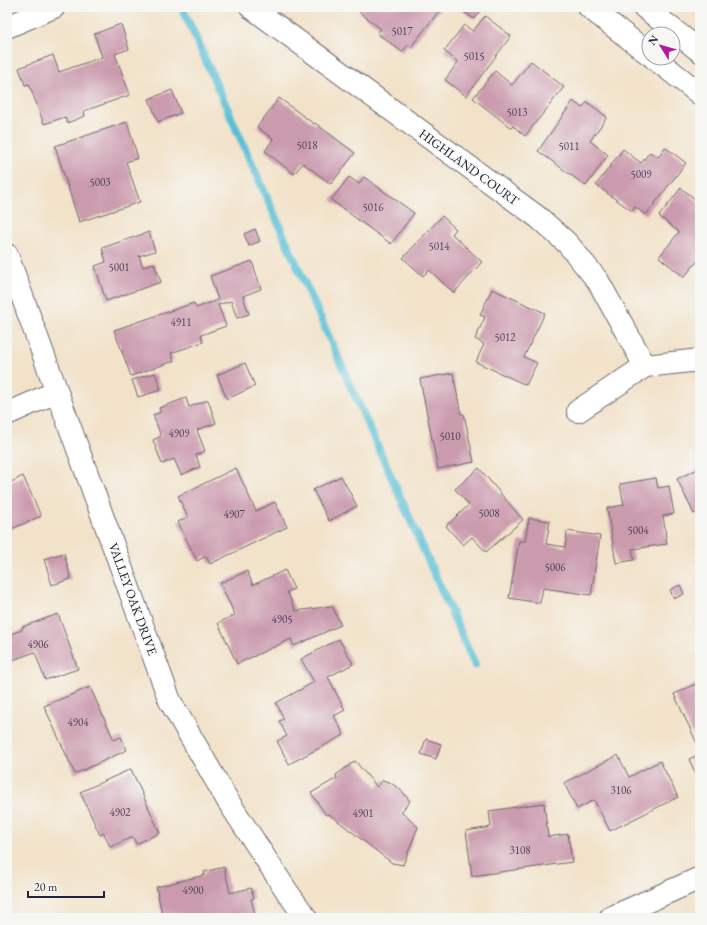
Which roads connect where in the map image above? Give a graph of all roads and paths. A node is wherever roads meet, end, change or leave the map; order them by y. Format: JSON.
{"nodes":[{"id":1,"x":54,"y":7,"type":"edge"},
{"id":2,"x":251,"y":7,"type":"edge"},
{"id":3,"x":589,"y":7,"type":"edge"},
{"id":4,"x":644,"y":7,"type":"edge"},
{"id":5,"x":7,"y":27,"type":"edge"},
{"id":6,"x":641,"y":48,"type":"edge"},
{"id":7,"x":700,"y":51,"type":"edge"},
{"id":8,"x":664,"y":66,"type":"edge"},
{"id":9,"x":700,"y":94,"type":"edge"},
{"id":10,"x":7,"y":255,"type":"edge"},
{"id":11,"x":700,"y":360,"type":"edge"},
{"id":12,"x":644,"y":366,"type":"junction"},
{"id":13,"x":56,"y":392,"type":"junction"},
{"id":14,"x":578,"y":411,"type":"dead end"},
{"id":15,"x":7,"y":414,"type":"edge"},
{"id":16,"x":700,"y":878,"type":"edge"},
{"id":17,"x":306,"y":918,"type":"edge"},
{"id":18,"x":610,"y":918,"type":"edge"}],
"edges":[{"from":1,"to":5,"type":"main road"},
{"from":2,"to":12,"type":"main road","name":"HIGHLAND COURT"},
{"from":3,"to":6,"type":"main road"},
{"from":4,"to":7,"type":"main road"},
{"from":8,"to":9,"type":"main road"},
{"from":10,"to":13,"type":"main road","name":"VALLEY OAK DRIVE"},
{"from":11,"to":12,"type":"main road"},
{"from":12,"to":14,"type":"main road"},
{"from":13,"to":15,"type":"main road"},
{"from":13,"to":17,"type":"main road","name":"VALLEY OAK DRIVE"},
{"from":16,"to":18,"type":"main road"}]}
